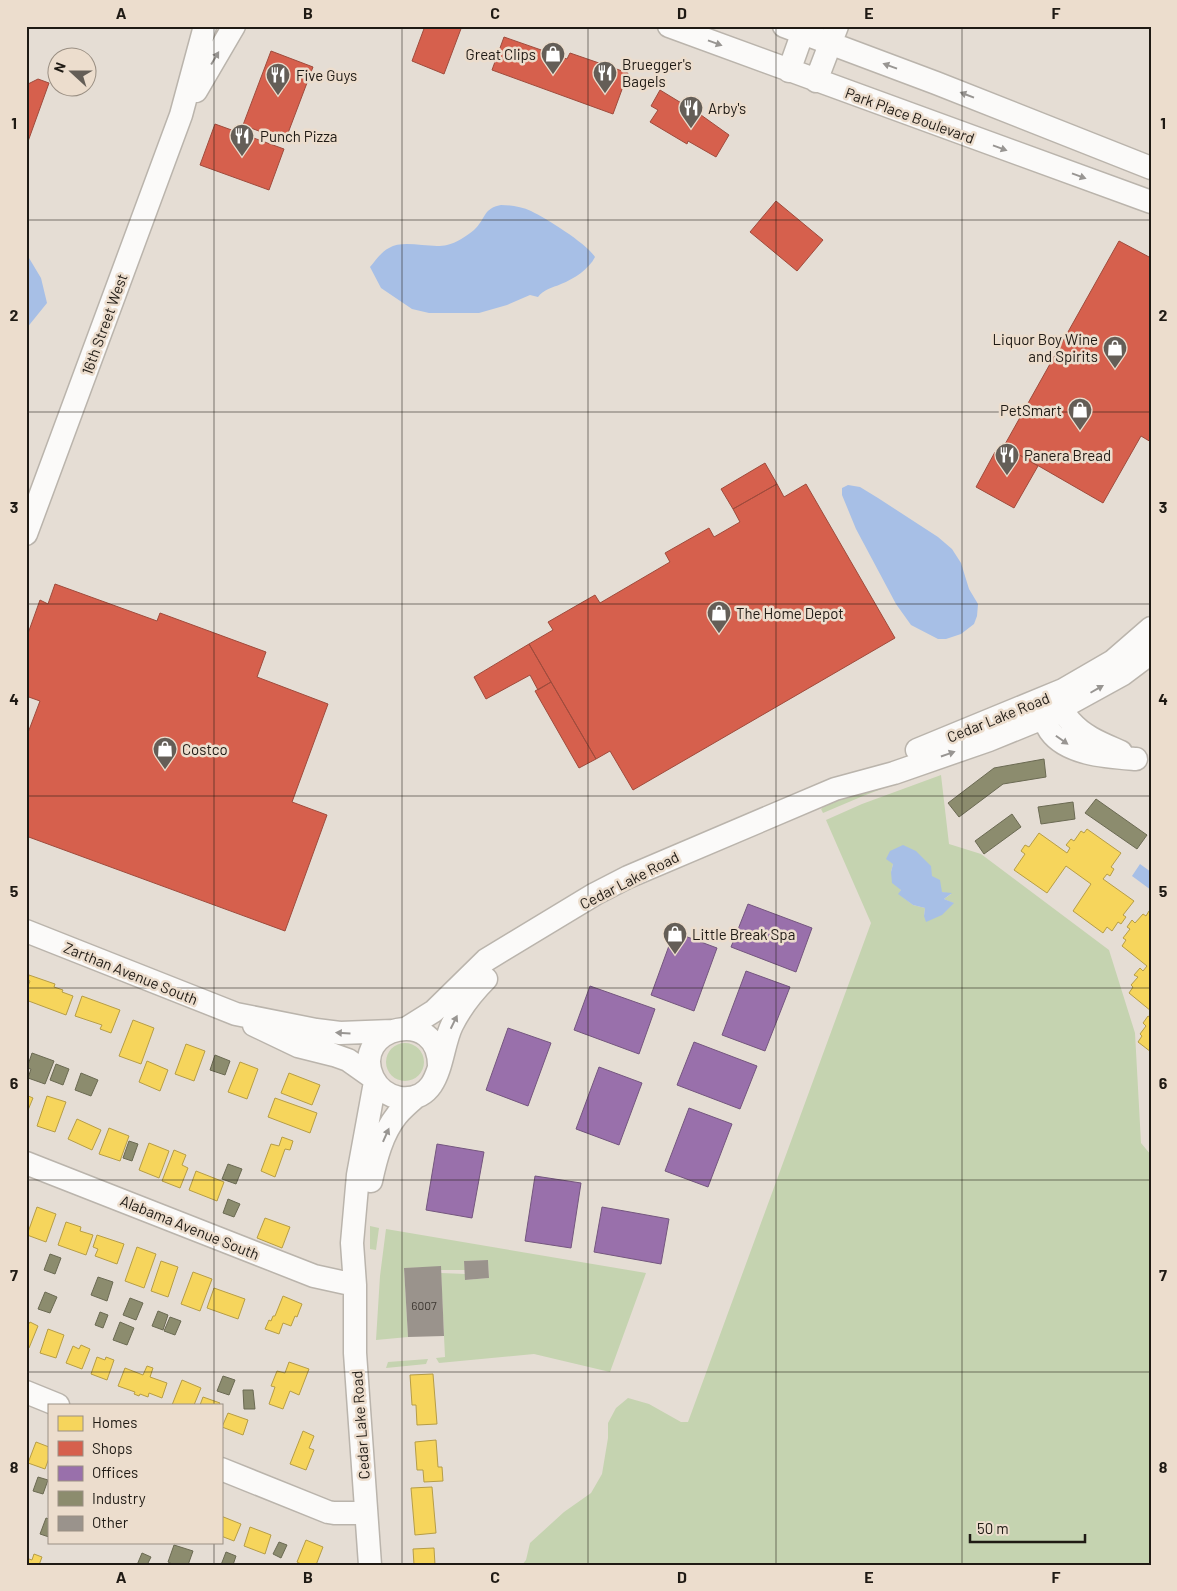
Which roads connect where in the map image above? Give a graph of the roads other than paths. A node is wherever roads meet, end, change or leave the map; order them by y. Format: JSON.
{"nodes":[{"id":1,"x":205,"y":26,"type":"edge"},
{"id":2,"x":234,"y":26,"type":"edge"},
{"id":3,"x":669,"y":26,"type":"edge"},
{"id":4,"x":797,"y":29,"type":"edge"},
{"id":5,"x":834,"y":35,"type":"edge"},
{"id":6,"x":789,"y":70,"type":"junction"},
{"id":7,"x":816,"y":81,"type":"junction"},
{"id":8,"x":181,"y":115,"type":"junction"},
{"id":9,"x":1151,"y":168,"type":"edge"},
{"id":10,"x":1151,"y":202,"type":"edge"},
{"id":11,"x":26,"y":534,"type":"edge"},
{"id":12,"x":1151,"y":628,"type":"edge"},
{"id":13,"x":1151,"y":653,"type":"edge"},
{"id":14,"x":1049,"y":705,"type":"junction"},
{"id":15,"x":1144,"y":762,"type":"edge"},
{"id":16,"x":537,"y":930,"type":"junction"},
{"id":17,"x":26,"y":931,"type":"edge"},
{"id":18,"x":236,"y":1014,"type":"junction"},
{"id":19,"x":400,"y":1029,"type":"junction"},
{"id":20,"x":439,"y":1068,"type":"junction"},
{"id":21,"x":374,"y":1080,"type":"junction"},
{"id":22,"x":417,"y":1096,"type":"junction"},
{"id":23,"x":26,"y":1163,"type":"edge"},
{"id":24,"x":355,"y":1285,"type":"junction"},
{"id":25,"x":26,"y":1392,"type":"edge"},
{"id":26,"x":56,"y":1404,"type":"edge"},
{"id":27,"x":222,"y":1470,"type":"edge"},
{"id":28,"x":366,"y":1513,"type":"junction"},
{"id":29,"x":370,"y":1565,"type":"edge"}],
"edges":[{"from":1,"to":8,"type":"street","name":"16th Street West"},
{"from":8,"to":2,"type":"street","name":"16th Street West","one_way":true},
{"from":3,"to":6,"type":"street","name":"Park Place Boulevard","one_way":true},
{"from":4,"to":5,"type":"street"},
{"from":4,"to":6,"type":"street"},
{"from":5,"to":7,"type":"street"},
{"from":9,"to":5,"type":"street","one_way":true},
{"from":6,"to":7,"type":"street","name":"Park Place Boulevard"},
{"from":7,"to":10,"type":"street","name":"Park Place Boulevard","one_way":true},
{"from":8,"to":11,"type":"street","name":"16th Street West"},
{"from":12,"to":14,"type":"street","name":"Cedar Lake Road"},
{"from":14,"to":13,"type":"street","name":"Cedar Lake Road","one_way":true},
{"from":14,"to":15,"type":"street"},
{"from":14,"to":16,"type":"street","name":"Cedar Lake Road"},
{"from":16,"to":19,"type":"street","name":"Cedar Lake Road"},
{"from":20,"to":16,"type":"street","name":"Cedar Lake Road","one_way":true},
{"from":17,"to":18,"type":"street","name":"Zarthan Avenue South"},
{"from":19,"to":18,"type":"street","name":"Zarthan Avenue South","one_way":true},
{"from":18,"to":21,"type":"street","name":"Zarthan Avenue South"},
{"from":19,"to":20,"type":"street"},
{"from":19,"to":21,"type":"street","name":"Cedar Lake Road"},
{"from":20,"to":22,"type":"street","name":"Cedar Lake Road"},
{"from":21,"to":22,"type":"street"},
{"from":21,"to":24,"type":"street","name":"Cedar Lake Road"},
{"from":24,"to":22,"type":"street","name":"Cedar Lake Road","one_way":true},
{"from":23,"to":24,"type":"street","name":"Alabama Avenue South"},
{"from":24,"to":28,"type":"street","name":"Cedar Lake Road"},
{"from":25,"to":26,"type":"street"},
{"from":27,"to":28,"type":"street"},
{"from":28,"to":29,"type":"street","name":"Cedar Lake Road"}]}
